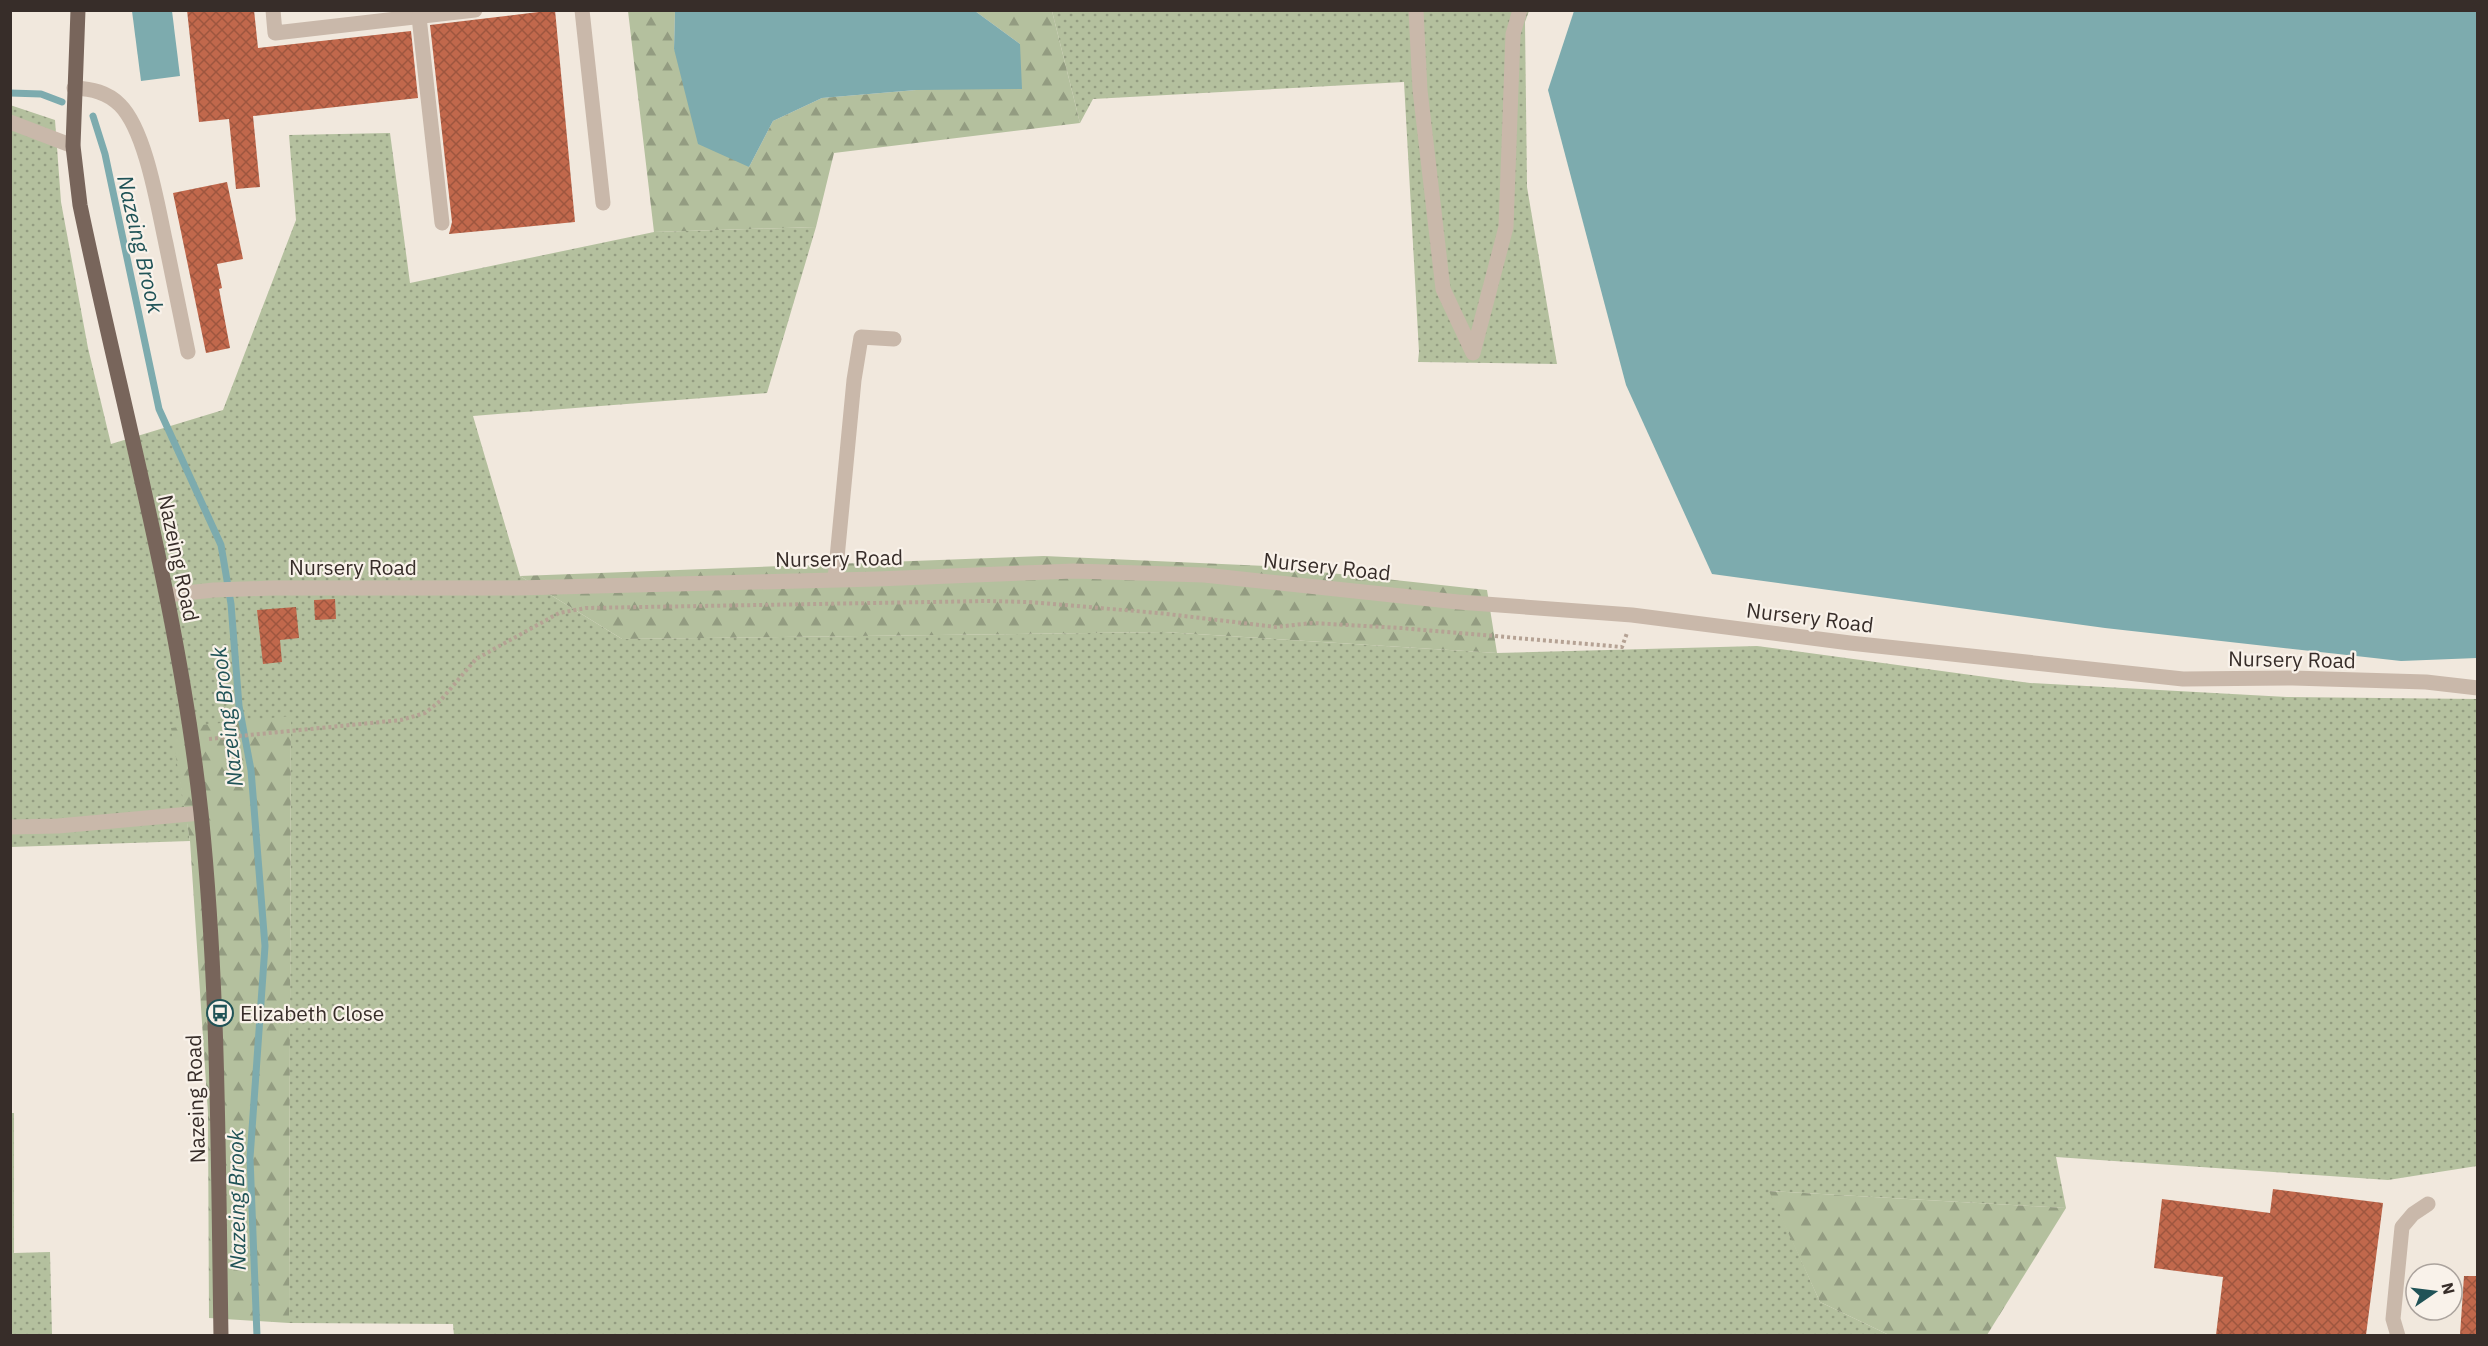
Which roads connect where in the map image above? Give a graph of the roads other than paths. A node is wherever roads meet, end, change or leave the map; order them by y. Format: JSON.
{"nodes":[{"id":1,"x":78,"y":10,"type":"edge"},
{"id":2,"x":273,"y":10,"type":"edge"},
{"id":3,"x":475,"y":10,"type":"edge"},
{"id":4,"x":582,"y":10,"type":"edge"},
{"id":5,"x":1416,"y":10,"type":"edge"},
{"id":6,"x":1520,"y":10,"type":"edge"},
{"id":7,"x":418,"y":17,"type":"junction"},
{"id":8,"x":74,"y":88,"type":"junction"},
{"id":9,"x":10,"y":122,"type":"edge"},
{"id":10,"x":73,"y":146,"type":"junction"},
{"id":11,"x":603,"y":203,"type":"dead end"},
{"id":12,"x":442,"y":222,"type":"dead end"},
{"id":13,"x":894,"y":339,"type":"dead end"},
{"id":14,"x":188,"y":352,"type":"dead end"},
{"id":15,"x":835,"y":579,"type":"junction"},
{"id":16,"x":167,"y":595,"type":"junction"},
{"id":17,"x":2478,"y":688,"type":"edge"},
{"id":18,"x":201,"y":813,"type":"junction"},
{"id":19,"x":10,"y":827,"type":"edge"},
{"id":20,"x":2428,"y":1204,"type":"dead end"},
{"id":21,"x":220,"y":1335,"type":"edge"},
{"id":22,"x":2397,"y":1335,"type":"edge"}],
"edges":[{"from":1,"to":8,"type":"main road","name":"Nazeing Road"},
{"from":2,"to":7,"type":"lane"},
{"from":3,"to":7,"type":"lane"},
{"from":4,"to":11,"type":"lane"},
{"from":5,"to":6,"type":"lane"},
{"from":7,"to":12,"type":"lane"},
{"from":8,"to":10,"type":"main road","name":"Nazeing Road"},
{"from":8,"to":14,"type":"lane"},
{"from":9,"to":10,"type":"lane"},
{"from":10,"to":16,"type":"main road","name":"Nazeing Road"},
{"from":13,"to":15,"type":"lane"},
{"from":15,"to":16,"type":"lane","name":"Nursery Road"},
{"from":15,"to":17,"type":"lane","name":"Nursery Road"},
{"from":16,"to":18,"type":"main road","name":"Nazeing Road"},
{"from":18,"to":19,"type":"lane"},
{"from":18,"to":21,"type":"main road","name":"Nazeing Road"},
{"from":20,"to":22,"type":"lane"}]}
